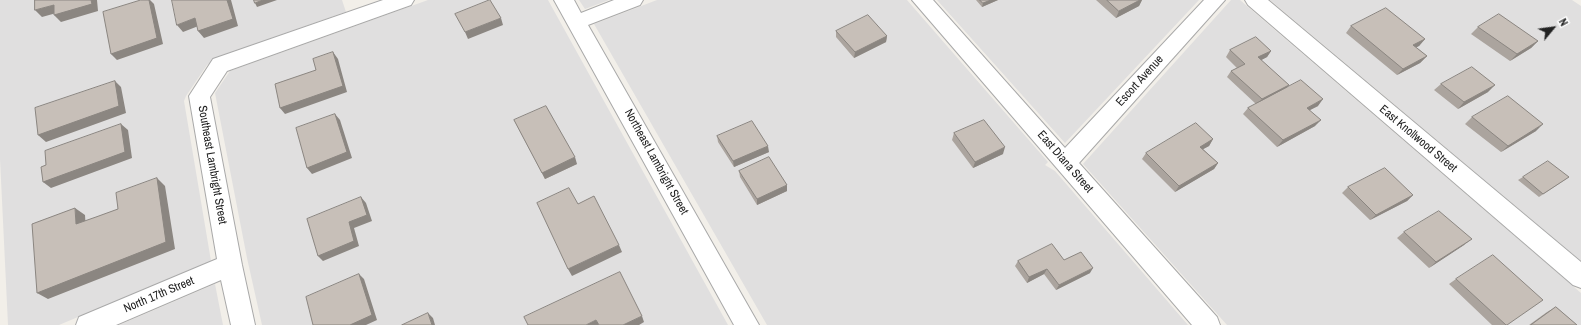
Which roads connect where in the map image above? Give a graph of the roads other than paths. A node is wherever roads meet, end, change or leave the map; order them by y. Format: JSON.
{"nodes":[{"id":1,"x":404,"y":0,"type":"edge"},
{"id":2,"x":564,"y":0,"type":"edge"},
{"id":3,"x":633,"y":0,"type":"edge"},
{"id":4,"x":922,"y":0,"type":"edge"},
{"id":5,"x":1214,"y":0,"type":"edge"},
{"id":6,"x":1255,"y":0,"type":"edge"},
{"id":7,"x":360,"y":8,"type":"edge"},
{"id":8,"x":577,"y":22,"type":"junction"},
{"id":9,"x":1066,"y":163,"type":"junction"},
{"id":10,"x":230,"y":265,"type":"junction"},
{"id":11,"x":1581,"y":277,"type":"edge"},
{"id":12,"x":88,"y":325,"type":"edge"},
{"id":13,"x":243,"y":325,"type":"edge"},
{"id":14,"x":747,"y":325,"type":"edge"},
{"id":15,"x":1208,"y":325,"type":"edge"}],
"edges":[{"from":1,"to":7,"type":"street"},
{"from":2,"to":8,"type":"street","name":"Northeast Lambright Street"},
{"from":3,"to":8,"type":"street"},
{"from":4,"to":9,"type":"street","name":"East Diana Street"},
{"from":5,"to":9,"type":"street","name":"Escort Avenue"},
{"from":6,"to":11,"type":"street","name":"East Knollwood Street"},
{"from":7,"to":10,"type":"street","name":"Southeast Lambright Street"},
{"from":8,"to":14,"type":"street","name":"Northeast Lambright Street"},
{"from":9,"to":15,"type":"street","name":"East Diana Street"},
{"from":10,"to":12,"type":"street","name":"North 17th Street"},
{"from":10,"to":13,"type":"street","name":"Southeast Lambright Street"}]}
